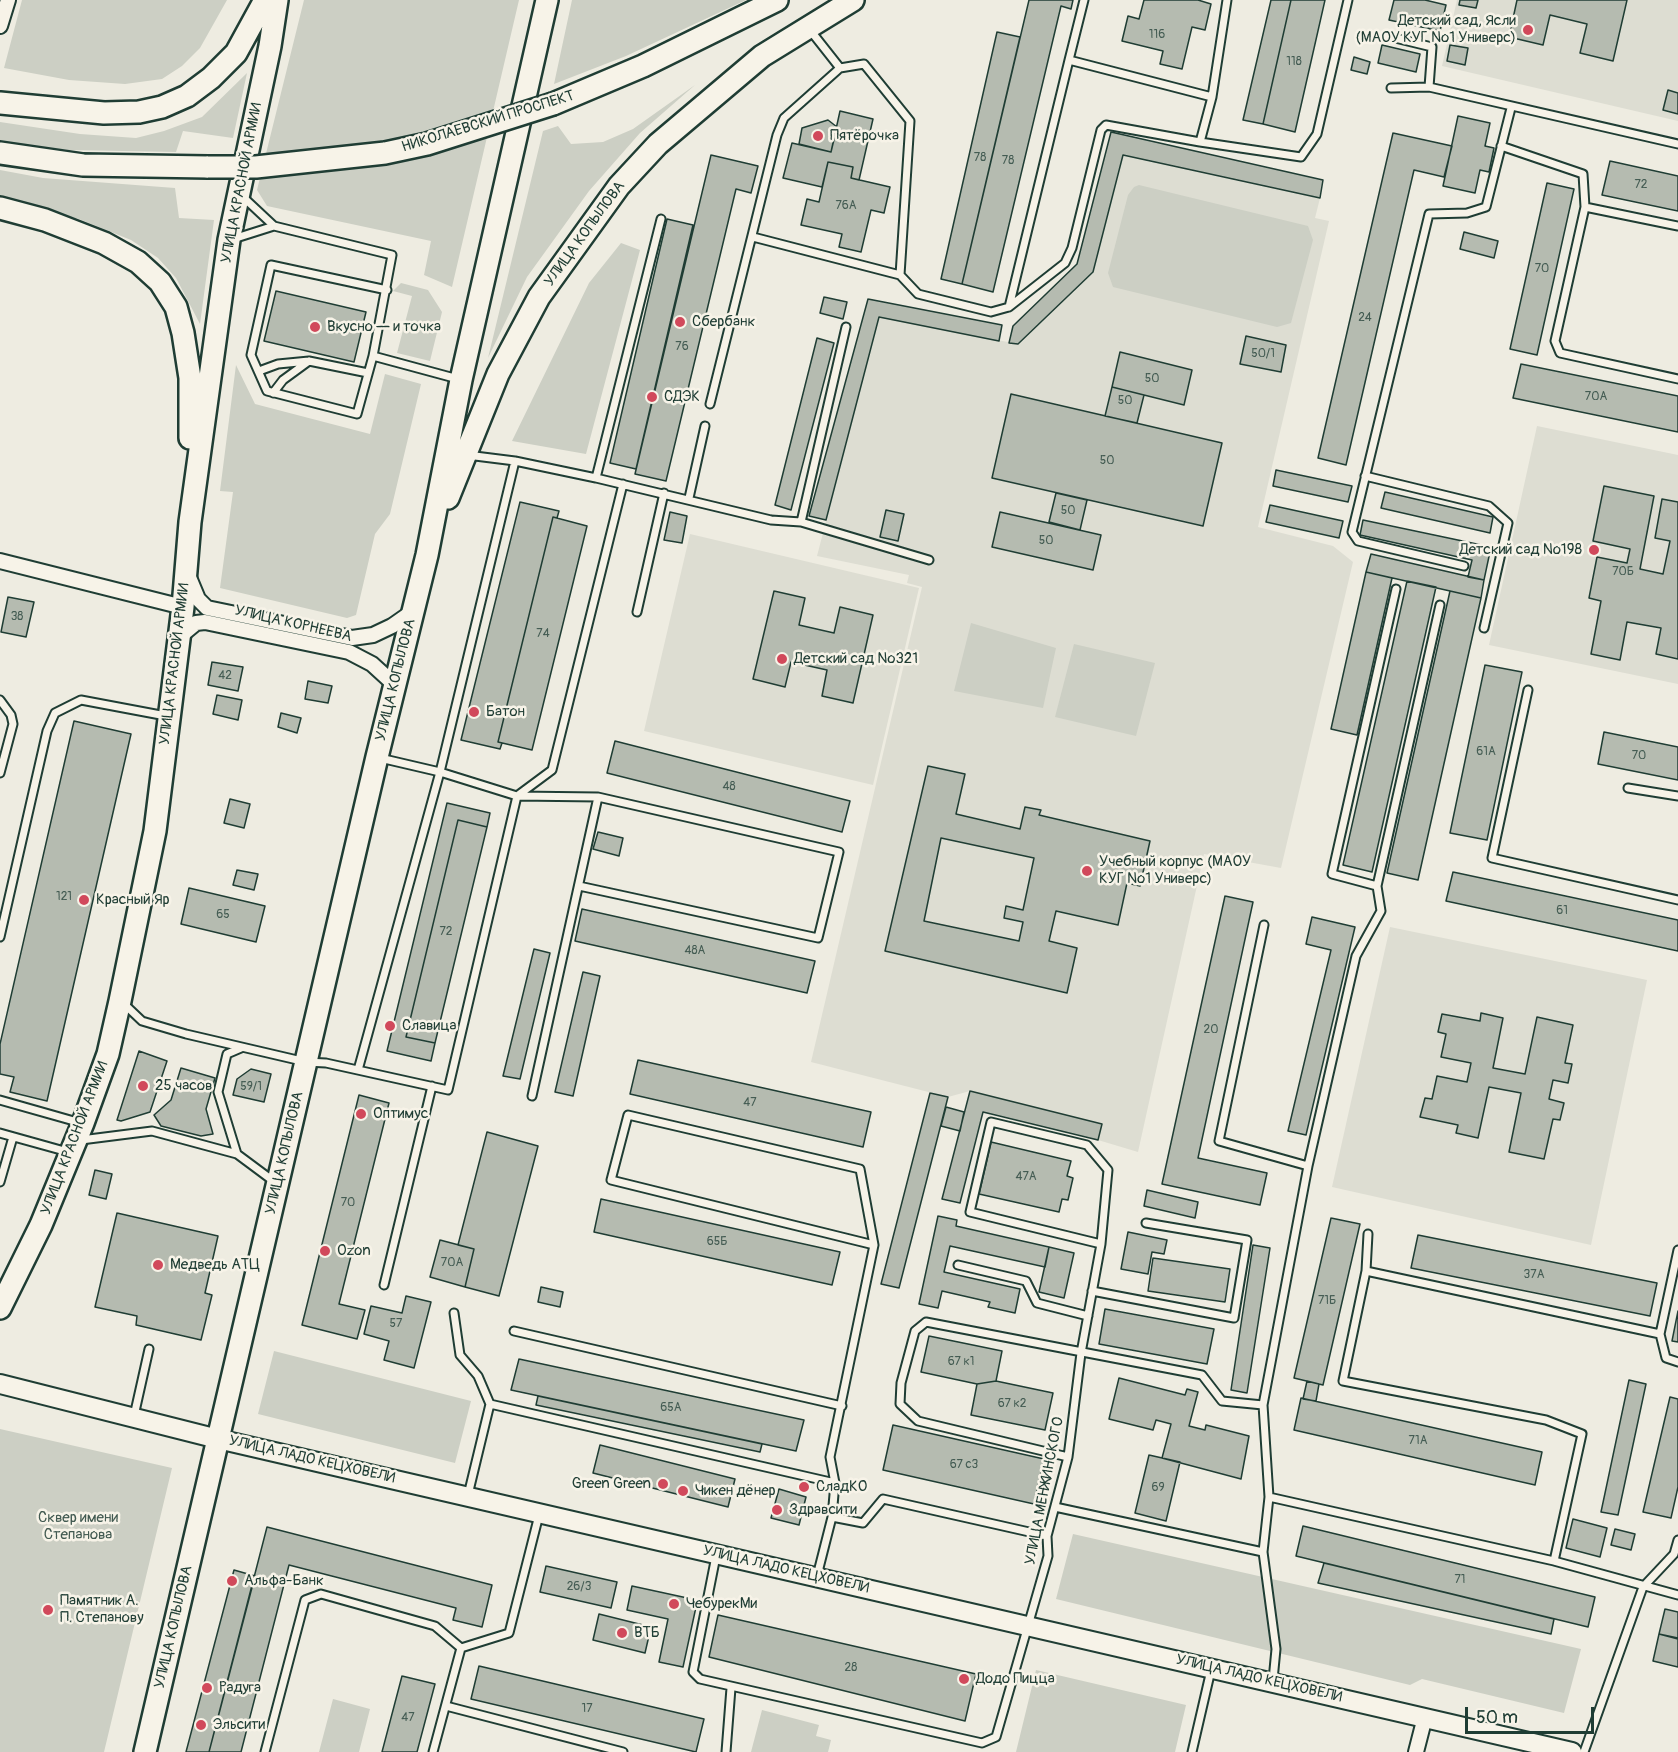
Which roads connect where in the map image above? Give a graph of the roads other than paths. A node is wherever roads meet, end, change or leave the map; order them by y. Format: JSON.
{"nodes":[{"id":1,"x":8,"y":0,"type":"edge"},
{"id":2,"x":266,"y":0,"type":"edge"},
{"id":3,"x":277,"y":0,"type":"edge"},
{"id":4,"x":547,"y":0,"type":"edge"},
{"id":5,"x":777,"y":0,"type":"edge"},
{"id":6,"x":853,"y":0,"type":"edge"},
{"id":7,"x":1084,"y":0,"type":"edge"},
{"id":8,"x":1227,"y":0,"type":"edge"},
{"id":9,"x":1348,"y":0,"type":"edge"},
{"id":10,"x":0,"y":26,"type":"edge"},
{"id":11,"x":807,"y":27,"type":"junction"},
{"id":12,"x":1395,"y":38,"type":"dead end"},
{"id":13,"x":1069,"y":60,"type":"junction"},
{"id":14,"x":840,"y":68,"type":"junction"},
{"id":15,"x":1429,"y":87,"type":"junction"},
{"id":16,"x":1391,"y":88,"type":"dead end"},
{"id":17,"x":1212,"y":98,"type":"junction"},
{"id":18,"x":0,"y":103,"type":"edge"},
{"id":19,"x":1511,"y":108,"type":"junction"},
{"id":20,"x":1200,"y":142,"type":"junction"},
{"id":21,"x":1678,"y":144,"type":"edge"},
{"id":22,"x":1502,"y":146,"type":"junction"},
{"id":23,"x":0,"y":153,"type":"edge"},
{"id":24,"x":238,"y":193,"type":"junction"},
{"id":25,"x":1585,"y":207,"type":"junction"},
{"id":26,"x":0,"y":208,"type":"edge"},
{"id":27,"x":661,"y":219,"type":"dead end"},
{"id":28,"x":274,"y":226,"type":"junction"},
{"id":29,"x":1678,"y":226,"type":"edge"},
{"id":30,"x":753,"y":237,"type":"junction"},
{"id":31,"x":229,"y":240,"type":"junction"},
{"id":32,"x":900,"y":275,"type":"junction"},
{"id":33,"x":387,"y":290,"type":"junction"},
{"id":34,"x":1009,"y":307,"type":"junction"},
{"id":35,"x":846,"y":327,"type":"dead end"},
{"id":36,"x":373,"y":356,"type":"junction"},
{"id":37,"x":309,"y":361,"type":"junction"},
{"id":38,"x":259,"y":371,"type":"junction"},
{"id":39,"x":368,"y":373,"type":"junction"},
{"id":40,"x":1678,"y":379,"type":"edge"},
{"id":41,"x":461,"y":380,"type":"junction"},
{"id":42,"x":273,"y":393,"type":"junction"},
{"id":43,"x":710,"y":404,"type":"dead end"},
{"id":44,"x":705,"y":426,"type":"dead end"},
{"id":45,"x":465,"y":455,"type":"junction"},
{"id":46,"x":515,"y":461,"type":"junction"},
{"id":47,"x":1365,"y":476,"type":"junction"},
{"id":48,"x":596,"y":478,"type":"junction"},
{"id":49,"x":623,"y":484,"type":"junction"},
{"id":50,"x":664,"y":493,"type":"junction"},
{"id":51,"x":689,"y":498,"type":"junction"},
{"id":52,"x":190,"y":522,"type":"junction"},
{"id":53,"x":801,"y":522,"type":"junction"},
{"id":54,"x":427,"y":555,"type":"junction"},
{"id":55,"x":929,"y":560,"type":"dead end"},
{"id":56,"x":0,"y":561,"type":"edge"},
{"id":57,"x":1464,"y":566,"type":"dead end"},
{"id":58,"x":186,"y":571,"type":"junction"},
{"id":59,"x":1396,"y":589,"type":"dead end"},
{"id":60,"x":1440,"y":605,"type":"dead end"},
{"id":61,"x":183,"y":607,"type":"junction"},
{"id":62,"x":412,"y":612,"type":"junction"},
{"id":63,"x":637,"y":612,"type":"dead end"},
{"id":64,"x":1485,"y":628,"type":"dead end"},
{"id":65,"x":179,"y":637,"type":"junction"},
{"id":66,"x":395,"y":684,"type":"junction"},
{"id":67,"x":1528,"y":690,"type":"dead end"},
{"id":68,"x":0,"y":700,"type":"edge"},
{"id":69,"x":169,"y":716,"type":"junction"},
{"id":70,"x":377,"y":758,"type":"junction"},
{"id":71,"x":440,"y":772,"type":"junction"},
{"id":72,"x":0,"y":773,"type":"edge"},
{"id":73,"x":1628,"y":788,"type":"dead end"},
{"id":74,"x":517,"y":796,"type":"junction"},
{"id":75,"x":1678,"y":796,"type":"edge"},
{"id":76,"x":598,"y":797,"type":"junction"},
{"id":77,"x":579,"y":886,"type":"junction"},
{"id":78,"x":1377,"y":886,"type":"junction"},
{"id":79,"x":1678,"y":900,"type":"edge"},
{"id":80,"x":1264,"y":925,"type":"dead end"},
{"id":81,"x":0,"y":937,"type":"edge"},
{"id":82,"x":120,"y":1001,"type":"junction"},
{"id":83,"x":241,"y":1048,"type":"junction"},
{"id":84,"x":306,"y":1062,"type":"junction"},
{"id":85,"x":358,"y":1070,"type":"junction"},
{"id":86,"x":432,"y":1086,"type":"junction"},
{"id":87,"x":532,"y":1096,"type":"dead end"},
{"id":88,"x":0,"y":1100,"type":"edge"},
{"id":89,"x":0,"y":1133,"type":"edge"},
{"id":90,"x":13,"y":1137,"type":"junction"},
{"id":91,"x":76,"y":1139,"type":"junction"},
{"id":92,"x":237,"y":1154,"type":"junction"},
{"id":93,"x":1308,"y":1166,"type":"junction"},
{"id":94,"x":0,"y":1182,"type":"edge"},
{"id":95,"x":278,"y":1185,"type":"junction"},
{"id":96,"x":1146,"y":1223,"type":"dead end"},
{"id":97,"x":1368,"y":1234,"type":"dead end"},
{"id":98,"x":1101,"y":1244,"type":"junction"},
{"id":99,"x":874,"y":1245,"type":"junction"},
{"id":100,"x":1678,"y":1250,"type":"edge"},
{"id":101,"x":958,"y":1265,"type":"dead end"},
{"id":102,"x":1366,"y":1271,"type":"junction"},
{"id":103,"x":384,"y":1285,"type":"dead end"},
{"id":104,"x":1092,"y":1291,"type":"junction"},
{"id":105,"x":0,"y":1308,"type":"edge"},
{"id":106,"x":454,"y":1313,"type":"dead end"},
{"id":107,"x":1088,"y":1316,"type":"junction"},
{"id":108,"x":514,"y":1331,"type":"dead end"},
{"id":109,"x":1660,"y":1334,"type":"junction"},
{"id":110,"x":149,"y":1348,"type":"dead end"},
{"id":111,"x":1081,"y":1353,"type":"junction"},
{"id":112,"x":1678,"y":1362,"type":"edge"},
{"id":113,"x":0,"y":1384,"type":"edge"},
{"id":114,"x":490,"y":1404,"type":"junction"},
{"id":115,"x":1263,"y":1405,"type":"junction"},
{"id":116,"x":842,"y":1406,"type":"junction"},
{"id":117,"x":134,"y":1416,"type":"junction"},
{"id":118,"x":218,"y":1438,"type":"junction"},
{"id":119,"x":1068,"y":1457,"type":"junction"},
{"id":120,"x":835,"y":1483,"type":"junction"},
{"id":121,"x":468,"y":1497,"type":"junction"},
{"id":122,"x":1269,"y":1497,"type":"junction"},
{"id":123,"x":1055,"y":1507,"type":"junction"},
{"id":124,"x":539,"y":1513,"type":"junction"},
{"id":125,"x":832,"y":1517,"type":"junction"},
{"id":126,"x":1047,"y":1536,"type":"junction"},
{"id":127,"x":1678,"y":1540,"type":"edge"},
{"id":128,"x":1263,"y":1552,"type":"junction"},
{"id":129,"x":716,"y":1554,"type":"junction"},
{"id":130,"x":1554,"y":1561,"type":"junction"},
{"id":131,"x":817,"y":1576,"type":"junction"},
{"id":132,"x":1643,"y":1587,"type":"junction"},
{"id":133,"x":1678,"y":1595,"type":"edge"},
{"id":134,"x":1030,"y":1625,"type":"junction"},
{"id":135,"x":461,"y":1648,"type":"junction"},
{"id":136,"x":1211,"y":1668,"type":"junction"},
{"id":137,"x":1273,"y":1683,"type":"junction"},
{"id":138,"x":731,"y":1688,"type":"junction"},
{"id":139,"x":446,"y":1706,"type":"junction"},
{"id":140,"x":1425,"y":1717,"type":"junction"},
{"id":141,"x":145,"y":1752,"type":"edge"},
{"id":142,"x":265,"y":1752,"type":"edge"},
{"id":143,"x":433,"y":1752,"type":"edge"},
{"id":144,"x":623,"y":1752,"type":"edge"},
{"id":145,"x":726,"y":1752,"type":"edge"},
{"id":146,"x":1192,"y":1752,"type":"edge"},
{"id":147,"x":1416,"y":1752,"type":"edge"},
{"id":148,"x":1572,"y":1752,"type":"edge"},
{"id":149,"x":1584,"y":1752,"type":"edge"}],
"edges":[{"from":1,"to":10,"type":"street"},
{"from":2,"to":18,"type":"main road"},
{"from":3,"to":24,"type":"main road","name":"УЛИЦА КРАСНОЙ АРМИИ"},
{"from":4,"to":41,"type":"main road","name":"УЛИЦА КОПЫЛОВА"},
{"from":5,"to":23,"type":"main road","name":"НИКОЛАЕВСКИЙ ПРОСПЕКТ","bridge":true},
{"from":6,"to":11,"type":"main road","name":"УЛИЦА КОПЫЛОВА"},
{"from":7,"to":13,"type":"lane"},
{"from":8,"to":17,"type":"lane"},
{"from":9,"to":20,"type":"lane"},
{"from":11,"to":14,"type":"lane"},
{"from":11,"to":45,"type":"main road","name":"УЛИЦА КОПЫЛОВА"},
{"from":12,"to":15,"type":"lane"},
{"from":13,"to":17,"type":"lane"},
{"from":13,"to":34,"type":"lane"},
{"from":14,"to":30,"type":"lane"},
{"from":14,"to":32,"type":"lane"},
{"from":15,"to":16,"type":"lane"},
{"from":15,"to":19,"type":"lane"},
{"from":17,"to":20,"type":"lane"},
{"from":19,"to":21,"type":"lane"},
{"from":19,"to":22,"type":"lane"},
{"from":20,"to":34,"type":"lane"},
{"from":22,"to":25,"type":"lane"},
{"from":22,"to":47,"type":"lane"},
{"from":24,"to":28,"type":"lane"},
{"from":24,"to":31,"type":"main road","name":"УЛИЦА КРАСНОЙ АРМИИ"},
{"from":25,"to":29,"type":"lane"},
{"from":25,"to":40,"type":"lane"},
{"from":26,"to":52,"type":"main road"},
{"from":27,"to":48,"type":"lane"},
{"from":28,"to":31,"type":"lane"},
{"from":28,"to":33,"type":"lane"},
{"from":30,"to":32,"type":"lane"},
{"from":30,"to":43,"type":"lane"},
{"from":31,"to":52,"type":"main road","name":"УЛИЦА КРАСНОЙ АРМИИ"},
{"from":32,"to":34,"type":"lane"},
{"from":33,"to":36,"type":"lane"},
{"from":33,"to":38,"type":"lane"},
{"from":35,"to":53,"type":"lane"},
{"from":36,"to":39,"type":"lane"},
{"from":36,"to":41,"type":"lane"},
{"from":37,"to":38,"type":"lane"},
{"from":37,"to":39,"type":"lane"},
{"from":37,"to":42,"type":"lane"},
{"from":38,"to":42,"type":"lane"},
{"from":39,"to":42,"type":"lane"},
{"from":41,"to":54,"type":"main road","name":"УЛИЦА КОПЫЛОВА"},
{"from":44,"to":51,"type":"lane"},
{"from":45,"to":46,"type":"lane"},
{"from":45,"to":54,"type":"main road","name":"УЛИЦА КОПЫЛОВА"},
{"from":46,"to":48,"type":"lane"},
{"from":46,"to":71,"type":"lane"},
{"from":47,"to":57,"type":"lane"},
{"from":47,"to":64,"type":"lane"},
{"from":48,"to":49,"type":"lane"},
{"from":49,"to":50,"type":"lane"},
{"from":49,"to":74,"type":"lane"},
{"from":50,"to":51,"type":"lane"},
{"from":50,"to":63,"type":"lane"},
{"from":51,"to":53,"type":"lane"},
{"from":52,"to":58,"type":"main road","name":"УЛИЦА КРАСНОЙ АРМИИ"},
{"from":53,"to":55,"type":"lane"},
{"from":54,"to":62,"type":"main road","name":"УЛИЦА КОПЫЛОВА"},
{"from":56,"to":61,"type":"street"},
{"from":58,"to":61,"type":"main road","name":"УЛИЦА КРАСНОЙ АРМИИ"},
{"from":58,"to":62,"type":"street"},
{"from":59,"to":78,"type":"lane"},
{"from":60,"to":78,"type":"lane"},
{"from":61,"to":65,"type":"main road","name":"УЛИЦА КРАСНОЙ АРМИИ"},
{"from":62,"to":66,"type":"main road","name":"УЛИЦА КОПЫЛОВА"},
{"from":65,"to":66,"type":"street","name":"УЛИЦА КОРНЕЕВА"},
{"from":65,"to":69,"type":"main road","name":"УЛИЦА КРАСНОЙ АРМИИ"},
{"from":66,"to":70,"type":"main road","name":"УЛИЦА КОПЫЛОВА"},
{"from":67,"to":79,"type":"lane"},
{"from":68,"to":72,"type":"lane"},
{"from":69,"to":81,"type":"lane"},
{"from":69,"to":82,"type":"main road","name":"УЛИЦА КРАСНОЙ АРМИИ"},
{"from":70,"to":71,"type":"lane"},
{"from":70,"to":84,"type":"main road","name":"УЛИЦА КОПЫЛОВА"},
{"from":71,"to":74,"type":"lane"},
{"from":71,"to":85,"type":"lane"},
{"from":73,"to":75,"type":"lane"},
{"from":74,"to":76,"type":"lane"},
{"from":74,"to":86,"type":"lane"},
{"from":76,"to":77,"type":"lane"},
{"from":76,"to":77,"type":"lane"},
{"from":77,"to":87,"type":"lane"},
{"from":78,"to":93,"type":"lane"},
{"from":80,"to":93,"type":"lane"},
{"from":82,"to":83,"type":"lane"},
{"from":82,"to":91,"type":"main road","name":"УЛИЦА КРАСНОЙ АРМИИ"},
{"from":83,"to":84,"type":"lane"},
{"from":83,"to":92,"type":"lane"},
{"from":84,"to":85,"type":"lane"},
{"from":84,"to":95,"type":"main road","name":"УЛИЦА КОПЫЛОВА"},
{"from":85,"to":86,"type":"lane"},
{"from":86,"to":103,"type":"lane"},
{"from":88,"to":91,"type":"lane"},
{"from":89,"to":90,"type":"lane"},
{"from":90,"to":91,"type":"lane"},
{"from":90,"to":94,"type":"lane"},
{"from":91,"to":92,"type":"lane"},
{"from":91,"to":105,"type":"main road","name":"УЛИЦА КРАСНОЙ АРМИИ"},
{"from":92,"to":95,"type":"lane"},
{"from":93,"to":115,"type":"lane"},
{"from":95,"to":118,"type":"main road","name":"УЛИЦА КОПЫЛОВА"},
{"from":96,"to":104,"type":"lane"},
{"from":97,"to":102,"type":"lane"},
{"from":98,"to":98,"type":"lane","name":"УЛИЦА МЕНЖИНСКОГО"},
{"from":98,"to":104,"type":"lane","name":"УЛИЦА МЕНЖИНСКОГО"},
{"from":99,"to":99,"type":"lane"},
{"from":99,"to":116,"type":"lane"},
{"from":100,"to":109,"type":"lane"},
{"from":101,"to":107,"type":"lane"},
{"from":102,"to":109,"type":"lane"},
{"from":102,"to":130,"type":"lane"},
{"from":104,"to":107,"type":"lane","name":"УЛИЦА МЕНЖИНСКОГО"},
{"from":106,"to":114,"type":"lane"},
{"from":107,"to":111,"type":"lane","name":"УЛИЦА МЕНЖИНСКОГО"},
{"from":108,"to":116,"type":"lane"},
{"from":109,"to":112,"type":"lane"},
{"from":110,"to":117,"type":"lane"},
{"from":111,"to":115,"type":"lane"},
{"from":111,"to":119,"type":"lane","name":"УЛИЦА МЕНЖИНСКОГО"},
{"from":111,"to":119,"type":"lane"},
{"from":113,"to":117,"type":"main road","name":"УЛИЦА ЛАДО КЕЦХОВЕЛИ"},
{"from":114,"to":120,"type":"lane"},
{"from":114,"to":121,"type":"lane"},
{"from":115,"to":122,"type":"lane"},
{"from":116,"to":120,"type":"lane"},
{"from":117,"to":118,"type":"main road","name":"УЛИЦА ЛАДО КЕЦХОВЕЛИ"},
{"from":118,"to":121,"type":"main road","name":"УЛИЦА ЛАДО КЕЦХОВЕЛИ"},
{"from":118,"to":141,"type":"main road","name":"УЛИЦА КОПЫЛОВА"},
{"from":119,"to":123,"type":"lane","name":"УЛИЦА МЕНЖИНСКОГО"},
{"from":120,"to":125,"type":"lane"},
{"from":121,"to":124,"type":"main road","name":"УЛИЦА ЛАДО КЕЦХОВЕЛИ"},
{"from":122,"to":128,"type":"lane"},
{"from":122,"to":130,"type":"lane"},
{"from":123,"to":126,"type":"lane","name":"УЛИЦА МЕНЖИНСКОГО"},
{"from":123,"to":128,"type":"lane"},
{"from":124,"to":129,"type":"main road","name":"УЛИЦА ЛАДО КЕЦХОВЕЛИ"},
{"from":124,"to":135,"type":"lane"},
{"from":125,"to":126,"type":"lane"},
{"from":125,"to":131,"type":"lane"},
{"from":126,"to":134,"type":"lane","name":"УЛИЦА МЕНЖИНСКОГО"},
{"from":127,"to":132,"type":"lane"},
{"from":128,"to":137,"type":"lane"},
{"from":129,"to":131,"type":"main road","name":"УЛИЦА ЛАДО КЕЦХОВЕЛИ"},
{"from":129,"to":138,"type":"lane","name":"УЛИЦА МЕНЖИНСКОГО"},
{"from":130,"to":132,"type":"lane"},
{"from":131,"to":134,"type":"main road","name":"УЛИЦА ЛАДО КЕЦХОВЕЛИ"},
{"from":132,"to":133,"type":"lane"},
{"from":132,"to":149,"type":"lane"},
{"from":134,"to":136,"type":"main road","name":"УЛИЦА ЛАДО КЕЦХОВЕЛИ"},
{"from":134,"to":138,"type":"lane","name":"УЛИЦА МЕНЖИНСКОГО"},
{"from":135,"to":139,"type":"lane"},
{"from":135,"to":142,"type":"lane"},
{"from":136,"to":137,"type":"main road","name":"УЛИЦА ЛАДО КЕЦХОВЕЛИ"},
{"from":136,"to":146,"type":"lane"},
{"from":137,"to":140,"type":"main road","name":"УЛИЦА ЛАДО КЕЦХОВЕЛИ"},
{"from":138,"to":145,"type":"lane"},
{"from":139,"to":143,"type":"lane"},
{"from":139,"to":144,"type":"lane"},
{"from":140,"to":147,"type":"street"},
{"from":140,"to":148,"type":"main road","name":"УЛИЦА ЛАДО КЕЦХОВЕЛИ"}]}
